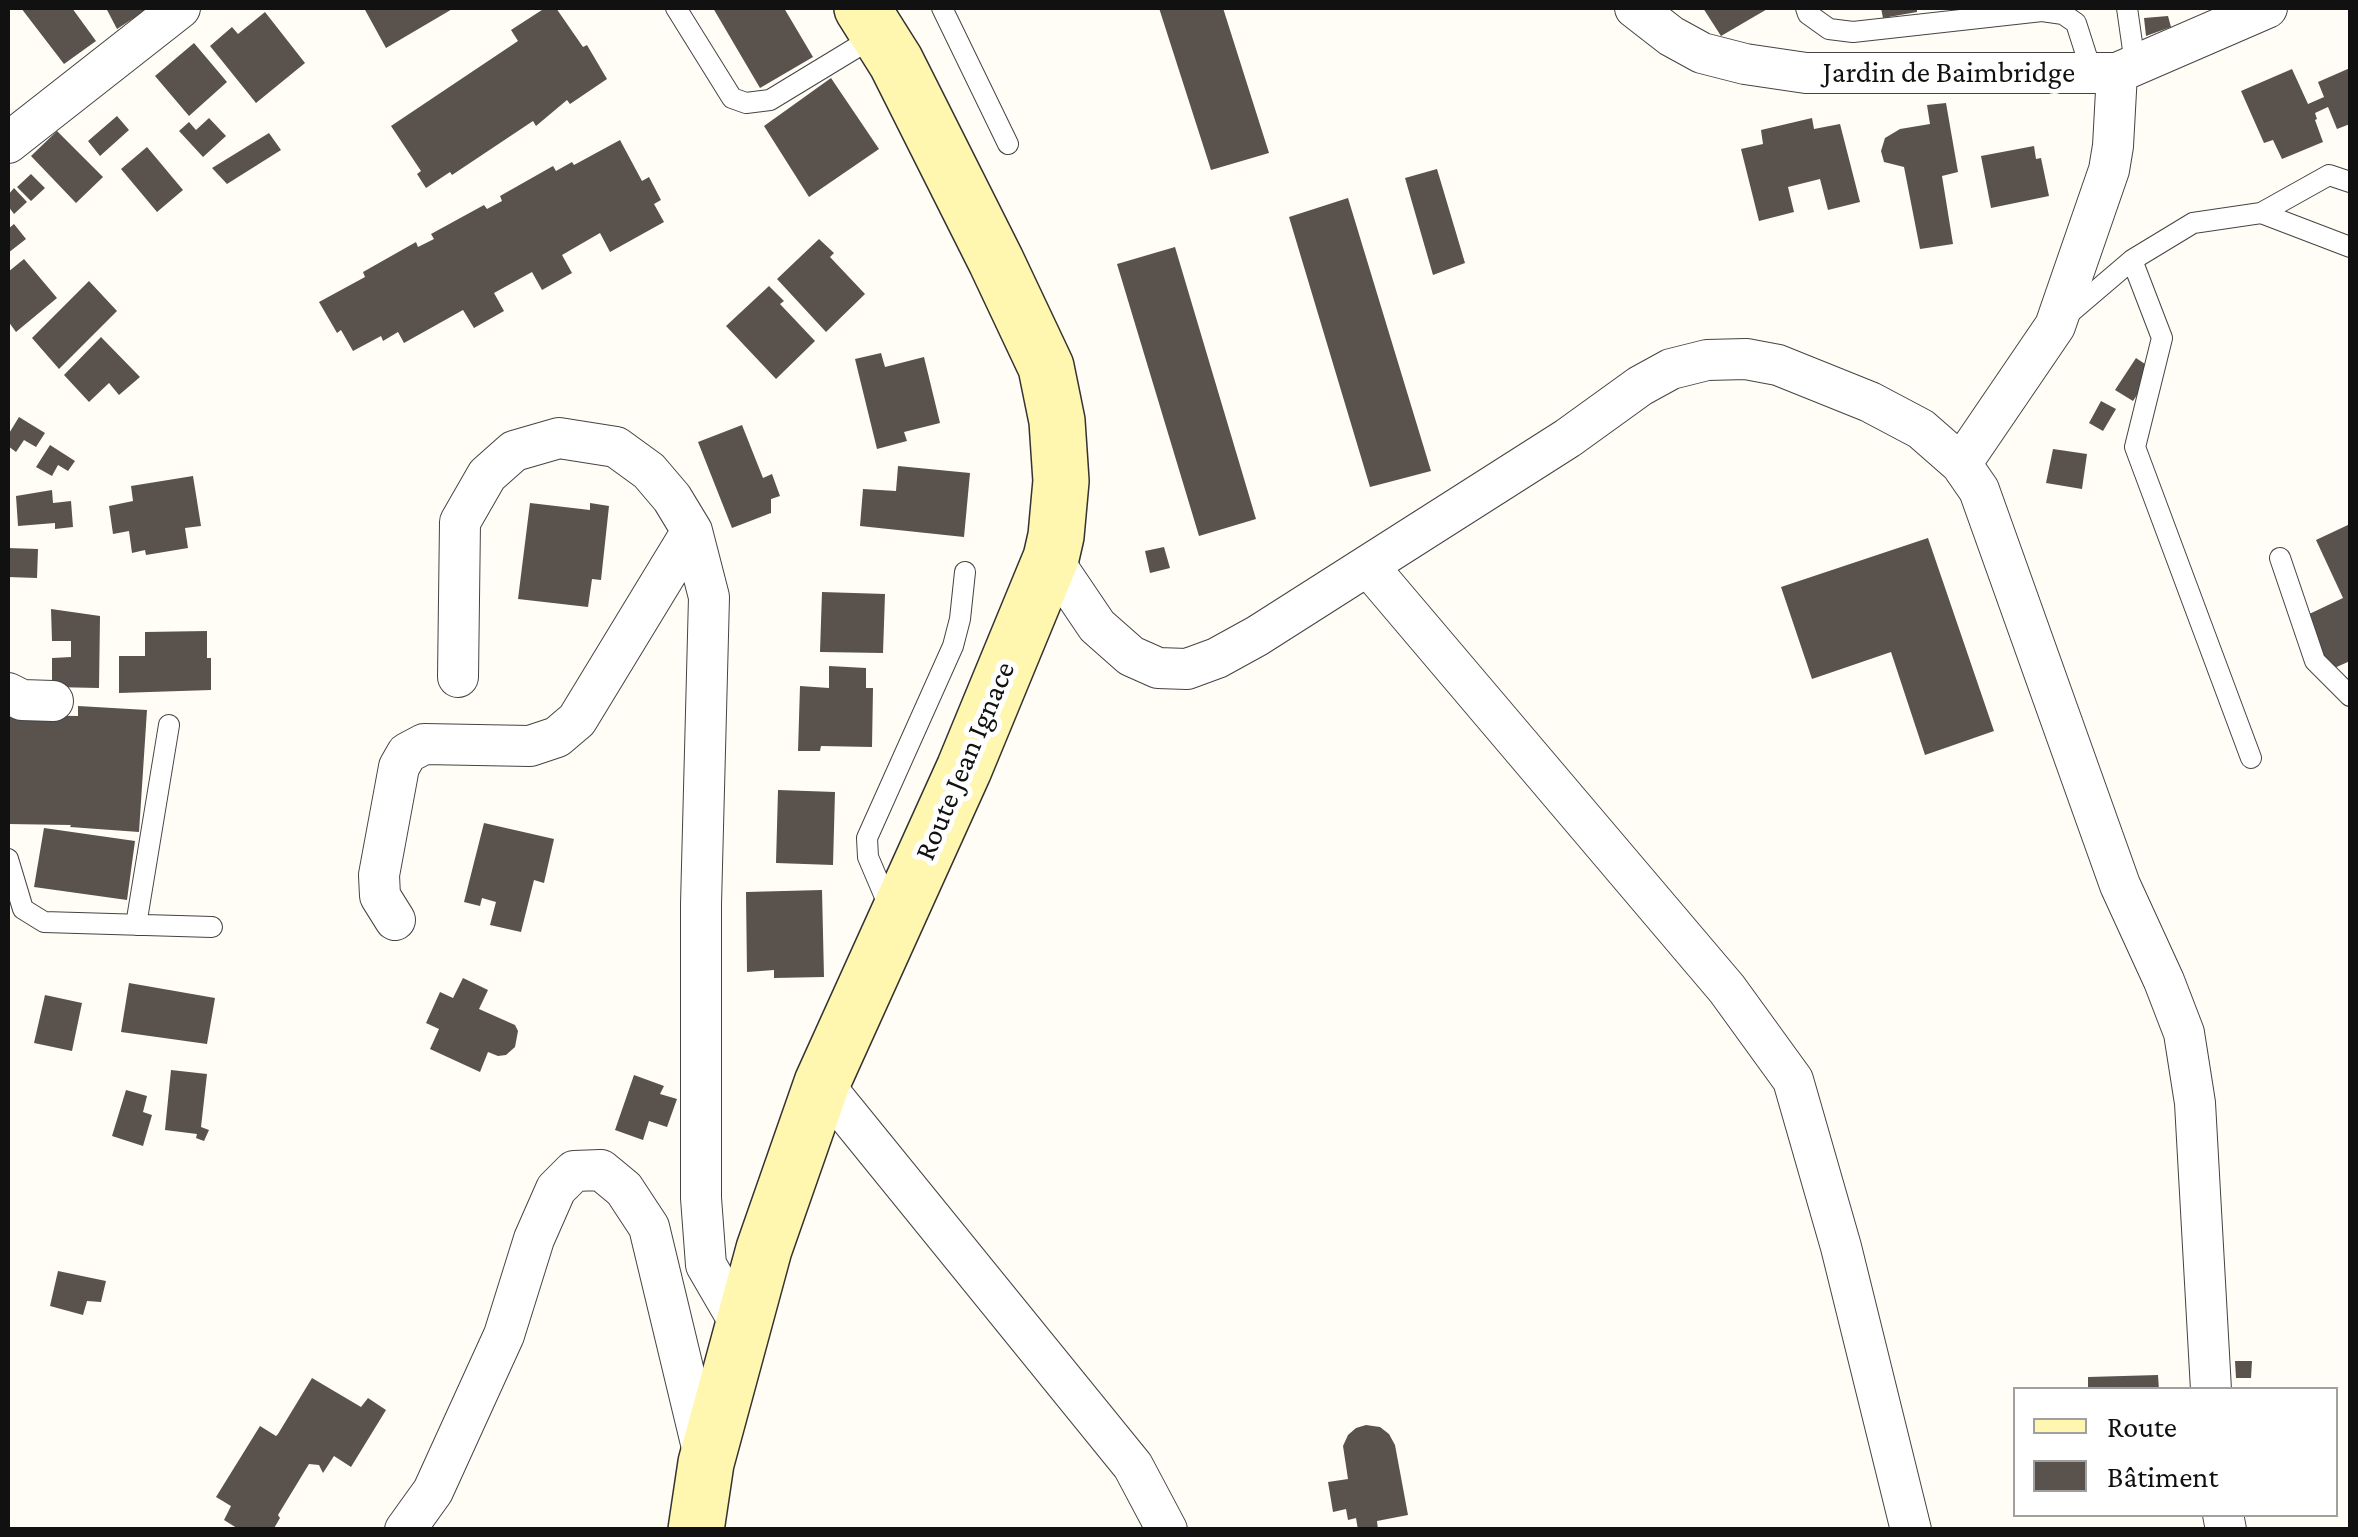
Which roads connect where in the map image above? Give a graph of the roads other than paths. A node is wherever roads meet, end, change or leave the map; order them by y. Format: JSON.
{"nodes":[{"id":1,"x":180,"y":8,"type":"edge"},
{"id":2,"x":676,"y":8,"type":"edge"},
{"id":3,"x":942,"y":8,"type":"edge"},
{"id":4,"x":1635,"y":8,"type":"edge"},
{"id":5,"x":1806,"y":8,"type":"edge"},
{"id":6,"x":2126,"y":8,"type":"edge"},
{"id":7,"x":2267,"y":8,"type":"edge"},
{"id":8,"x":871,"y":21,"type":"edge"},
{"id":9,"x":2114,"y":70,"type":"junction"},
{"id":10,"x":8,"y":143,"type":"edge"},
{"id":11,"x":1008,"y":144,"type":"dead end"},
{"id":12,"x":2350,"y":182,"type":"edge"},
{"id":13,"x":2261,"y":213,"type":"junction"},
{"id":14,"x":2350,"y":247,"type":"edge"},
{"id":15,"x":2132,"y":260,"type":"junction"},
{"id":16,"x":2055,"y":326,"type":"junction"},
{"id":17,"x":1962,"y":464,"type":"junction"},
{"id":18,"x":692,"y":531,"type":"junction"},
{"id":19,"x":1051,"y":558,"type":"junction"},
{"id":20,"x":2280,"y":558,"type":"dead end"},
{"id":21,"x":1368,"y":566,"type":"junction"},
{"id":22,"x":965,"y":572,"type":"dead end"},
{"id":23,"x":458,"y":678,"type":"dead end"},
{"id":24,"x":8,"y":693,"type":"edge"},
{"id":25,"x":2350,"y":696,"type":"edge"},
{"id":26,"x":54,"y":701,"type":"dead end"},
{"id":27,"x":169,"y":725,"type":"dead end"},
{"id":28,"x":2250,"y":758,"type":"dead end"},
{"id":29,"x":8,"y":859,"type":"edge"},
{"id":30,"x":396,"y":920,"type":"dead end"},
{"id":31,"x":896,"y":922,"type":"junction"},
{"id":32,"x":136,"y":926,"type":"junction"},
{"id":33,"x":212,"y":927,"type":"dead end"},
{"id":34,"x":822,"y":1084,"type":"junction"},
{"id":35,"x":742,"y":1327,"type":"junction"},
{"id":36,"x":2211,"y":1387,"type":"edge"},
{"id":37,"x":706,"y":1463,"type":"junction"},
{"id":38,"x":405,"y":1530,"type":"edge"},
{"id":39,"x":696,"y":1530,"type":"edge"},
{"id":40,"x":1167,"y":1530,"type":"edge"},
{"id":41,"x":1911,"y":1530,"type":"edge"}],
"edges":[{"from":1,"to":10,"type":"street"},
{"from":2,"to":8,"type":"lane"},
{"from":3,"to":11,"type":"lane"},
{"from":4,"to":9,"type":"street","name":"Jardin de Baimbridge"},
{"from":5,"to":9,"type":"lane"},
{"from":6,"to":9,"type":"lane"},
{"from":7,"to":9,"type":"street","name":"Jardin de Baimbridge"},
{"from":8,"to":19,"type":"street","name":"Route Jean Ignace"},
{"from":9,"to":16,"type":"street"},
{"from":12,"to":13,"type":"lane"},
{"from":13,"to":14,"type":"lane"},
{"from":13,"to":15,"type":"lane"},
{"from":15,"to":16,"type":"lane"},
{"from":15,"to":28,"type":"lane"},
{"from":16,"to":17,"type":"street"},
{"from":17,"to":21,"type":"street"},
{"from":17,"to":36,"type":"street"},
{"from":18,"to":23,"type":"street"},
{"from":18,"to":30,"type":"street"},
{"from":18,"to":35,"type":"street"},
{"from":19,"to":21,"type":"street"},
{"from":19,"to":31,"type":"street","name":"Route Jean Ignace"},
{"from":20,"to":25,"type":"lane"},
{"from":21,"to":41,"type":"street"},
{"from":22,"to":31,"type":"lane"},
{"from":24,"to":26,"type":"street"},
{"from":27,"to":32,"type":"lane"},
{"from":29,"to":32,"type":"lane"},
{"from":31,"to":34,"type":"street","name":"Route Jean Ignace"},
{"from":32,"to":33,"type":"lane"},
{"from":34,"to":35,"type":"street","name":"Route Jean Ignace"},
{"from":34,"to":40,"type":"street"},
{"from":35,"to":37,"type":"street","name":"Route Jean Ignace"},
{"from":37,"to":38,"type":"street"},
{"from":37,"to":39,"type":"street","name":"Route Jean Ignace"}]}
